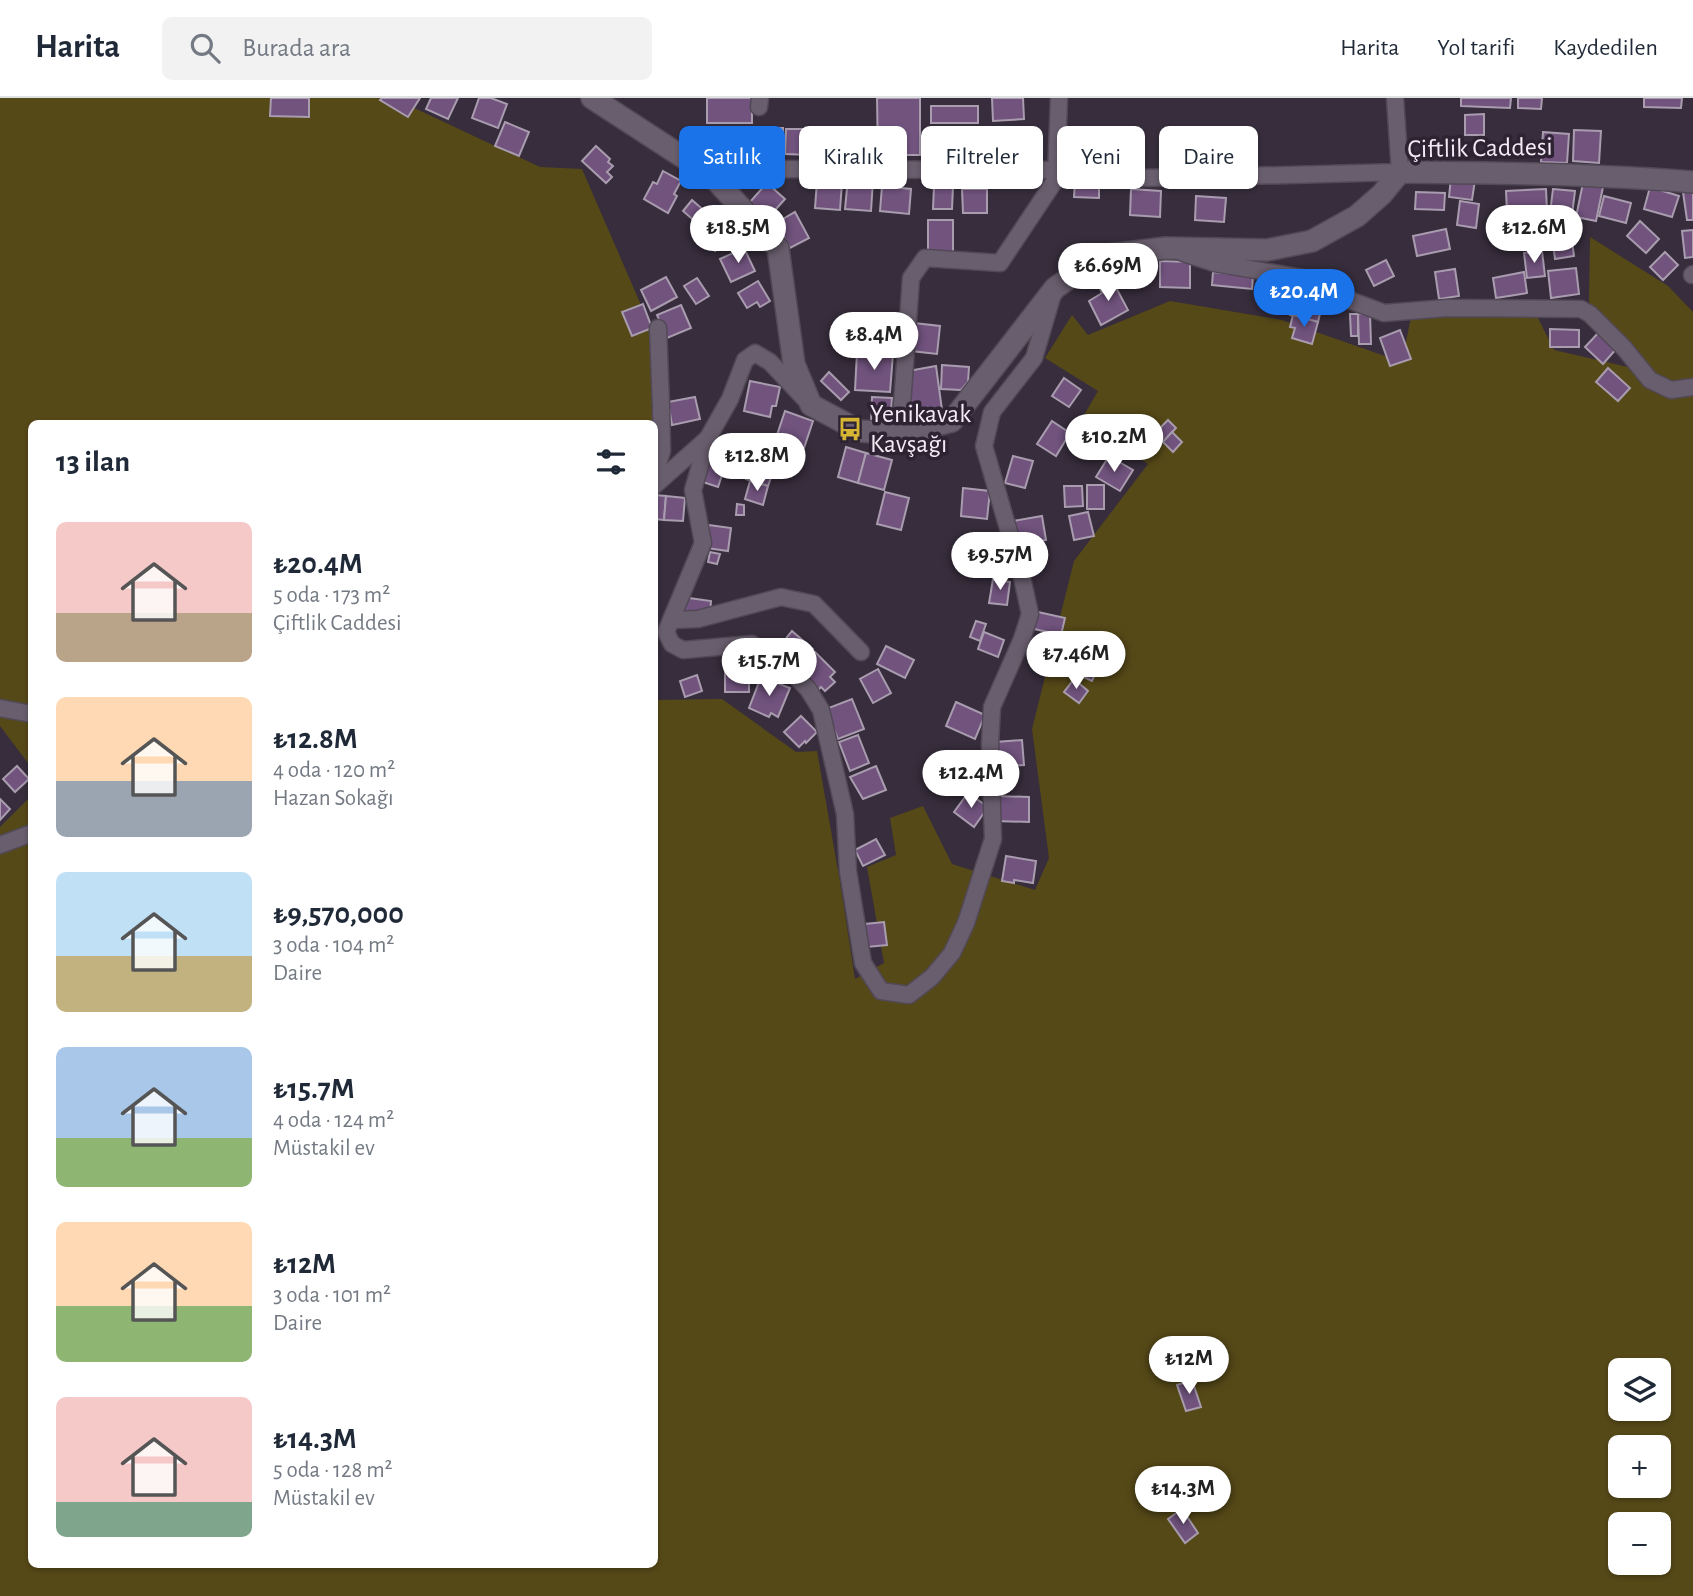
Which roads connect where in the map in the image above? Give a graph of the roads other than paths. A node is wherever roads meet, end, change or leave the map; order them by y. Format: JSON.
{"nodes":[{"id":1,"x":592,"y":98,"type":"edge"},
{"id":2,"x":1059,"y":98,"type":"edge"},
{"id":3,"x":1395,"y":98,"type":"edge"},
{"id":4,"x":679,"y":155,"type":"edge"},
{"id":5,"x":785,"y":170,"type":"edge"},
{"id":6,"x":1400,"y":172,"type":"junction"},
{"id":7,"x":1056,"y":174,"type":"junction"},
{"id":8,"x":1693,"y":182,"type":"edge"},
{"id":9,"x":724,"y":189,"type":"edge"},
{"id":10,"x":1166,"y":247,"type":"junction"},
{"id":11,"x":1055,"y":288,"type":"junction"},
{"id":12,"x":658,"y":328,"type":"dead end"},
{"id":13,"x":1693,"y":387,"type":"edge"},
{"id":14,"x":811,"y":405,"type":"junction"},
{"id":15,"x":900,"y":434,"type":"junction"},
{"id":16,"x":708,"y":438,"type":"junction"},
{"id":17,"x":658,"y":464,"type":"edge"},
{"id":18,"x":658,"y":482,"type":"edge"},
{"id":19,"x":671,"y":620,"type":"junction"},
{"id":20,"x":861,"y":652,"type":"dead end"},
{"id":21,"x":0,"y":708,"type":"edge"},
{"id":22,"x":28,"y":713,"type":"edge"},
{"id":23,"x":28,"y":834,"type":"edge"},
{"id":24,"x":0,"y":845,"type":"edge"}],
"edges":[{"from":1,"to":4,"type":"street"},
{"from":2,"to":7,"type":"street"},
{"from":3,"to":6,"type":"street"},
{"from":5,"to":7,"type":"street"},
{"from":6,"to":7,"type":"street"},
{"from":6,"to":8,"type":"street","name":"Çiftlik Caddesi"},
{"from":6,"to":10,"type":"street","name":"Çiftlik Caddesi"},
{"from":7,"to":15,"type":"street"},
{"from":9,"to":14,"type":"street"},
{"from":10,"to":11,"type":"street","name":"Çiftlik Caddesi"},
{"from":10,"to":13,"type":"street"},
{"from":11,"to":15,"type":"street","name":"Çiftlik Caddesi"},
{"from":11,"to":19,"type":"street"},
{"from":12,"to":17,"type":"street"},
{"from":14,"to":15,"type":"street","name":"Çiftlik Caddesi"},
{"from":14,"to":16,"type":"street"},
{"from":16,"to":18,"type":"street"},
{"from":16,"to":19,"type":"street"},
{"from":19,"to":20,"type":"street"},
{"from":21,"to":22,"type":"street"},
{"from":23,"to":24,"type":"street"}]}
